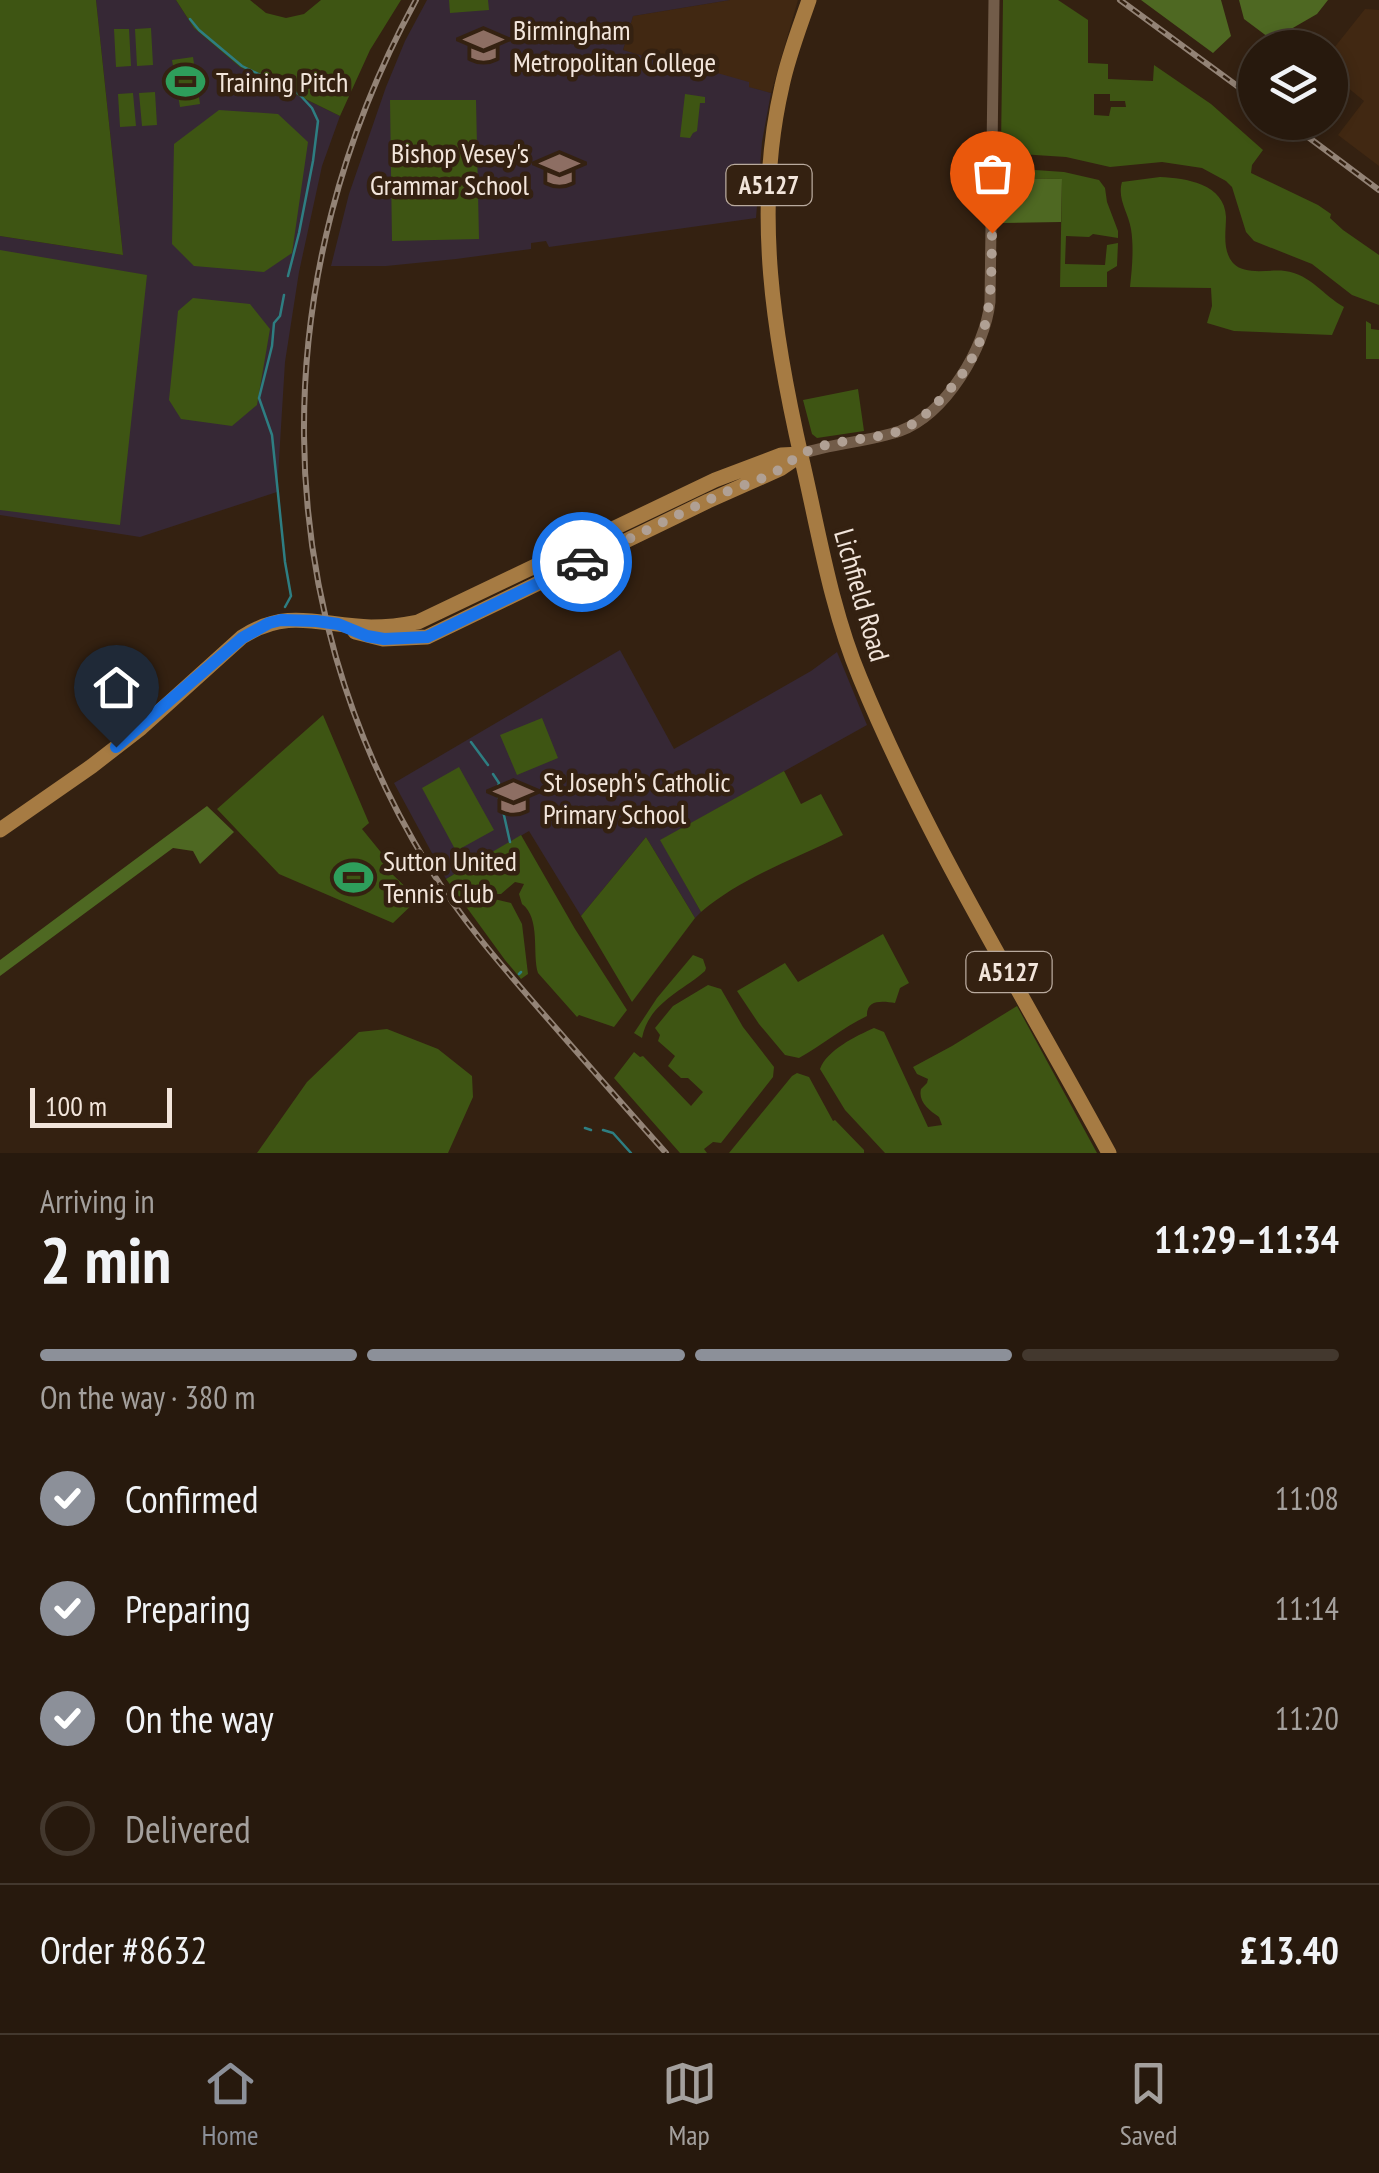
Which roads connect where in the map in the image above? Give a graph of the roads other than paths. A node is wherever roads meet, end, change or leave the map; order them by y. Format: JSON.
{"nodes":[{"id":1,"x":809,"y":0,"type":"edge"},
{"id":2,"x":994,"y":0,"type":"edge"},
{"id":3,"x":801,"y":454,"type":"junction"},
{"id":4,"x":0,"y":830,"type":"edge"},
{"id":5,"x":1109,"y":1153,"type":"edge"}],
"edges":[{"from":1,"to":3,"type":"main road","name":"Lichfield Road","number":"A5127"},
{"from":2,"to":3,"type":"street"},
{"from":3,"to":4,"type":"main road"},
{"from":3,"to":5,"type":"main road","name":"Lichfield Road","number":"A5127"}]}
